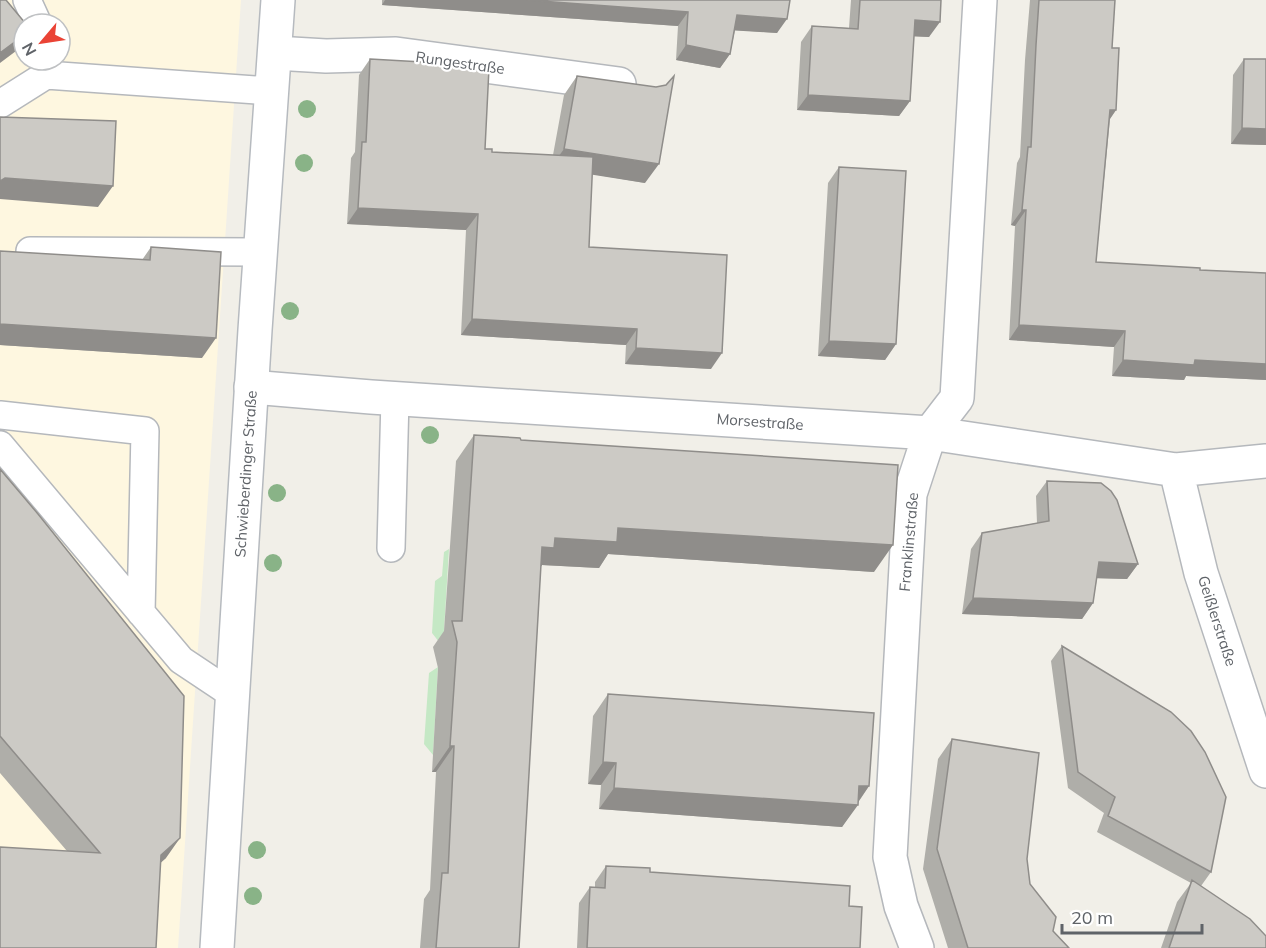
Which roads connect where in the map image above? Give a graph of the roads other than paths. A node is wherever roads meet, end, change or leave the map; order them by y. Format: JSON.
{"nodes":[{"id":1,"x":278,"y":0,"type":"edge"},
{"id":2,"x":980,"y":0,"type":"edge"},
{"id":3,"x":275,"y":53,"type":"junction"},
{"id":4,"x":72,"y":69,"type":"edge"},
{"id":5,"x":52,"y":72,"type":"edge"},
{"id":6,"x":645,"y":87,"type":"edge"},
{"id":7,"x":271,"y":91,"type":"junction"},
{"id":8,"x":0,"y":105,"type":"edge"},
{"id":9,"x":30,"y":251,"type":"edge"},
{"id":10,"x":260,"y":252,"type":"junction"},
{"id":11,"x":252,"y":387,"type":"junction"},
{"id":12,"x":395,"y":399,"type":"junction"},
{"id":13,"x":0,"y":415,"type":"edge"},
{"id":14,"x":930,"y":433,"type":"junction"},
{"id":15,"x":0,"y":445,"type":"edge"},
{"id":16,"x":1266,"y":461,"type":"edge"},
{"id":17,"x":1176,"y":470,"type":"junction"},
{"id":18,"x":391,"y":548,"type":"dead end"},
{"id":19,"x":141,"y":613,"type":"junction"},
{"id":20,"x":232,"y":694,"type":"junction"},
{"id":21,"x":1266,"y":771,"type":"edge"},
{"id":22,"x":217,"y":948,"type":"edge"},
{"id":23,"x":916,"y":948,"type":"edge"}],
"edges":[{"from":1,"to":3,"type":"street","name":"Schwieberdinger Straße"},
{"from":2,"to":14,"type":"street","name":"Franklinstraße"},
{"from":3,"to":6,"type":"street","name":"Rungestraße"},
{"from":3,"to":7,"type":"street","name":"Schwieberdinger Straße"},
{"from":4,"to":7,"type":"lane"},
{"from":5,"to":8,"type":"lane"},
{"from":7,"to":10,"type":"street","name":"Schwieberdinger Straße"},
{"from":9,"to":10,"type":"lane"},
{"from":10,"to":11,"type":"street","name":"Schwieberdinger Straße"},
{"from":11,"to":12,"type":"street","name":"Morsestraße"},
{"from":11,"to":20,"type":"street","name":"Schwieberdinger Straße"},
{"from":12,"to":14,"type":"street","name":"Morsestraße"},
{"from":12,"to":18,"type":"lane"},
{"from":13,"to":19,"type":"lane"},
{"from":14,"to":17,"type":"street","name":"Morsestraße"},
{"from":14,"to":23,"type":"street","name":"Franklinstraße"},
{"from":15,"to":19,"type":"lane"},
{"from":16,"to":17,"type":"street","name":"Morsestraße"},
{"from":17,"to":21,"type":"street","name":"Geißlerstraße"},
{"from":19,"to":20,"type":"lane"},
{"from":20,"to":22,"type":"street","name":"Schwieberdinger Straße"}]}
